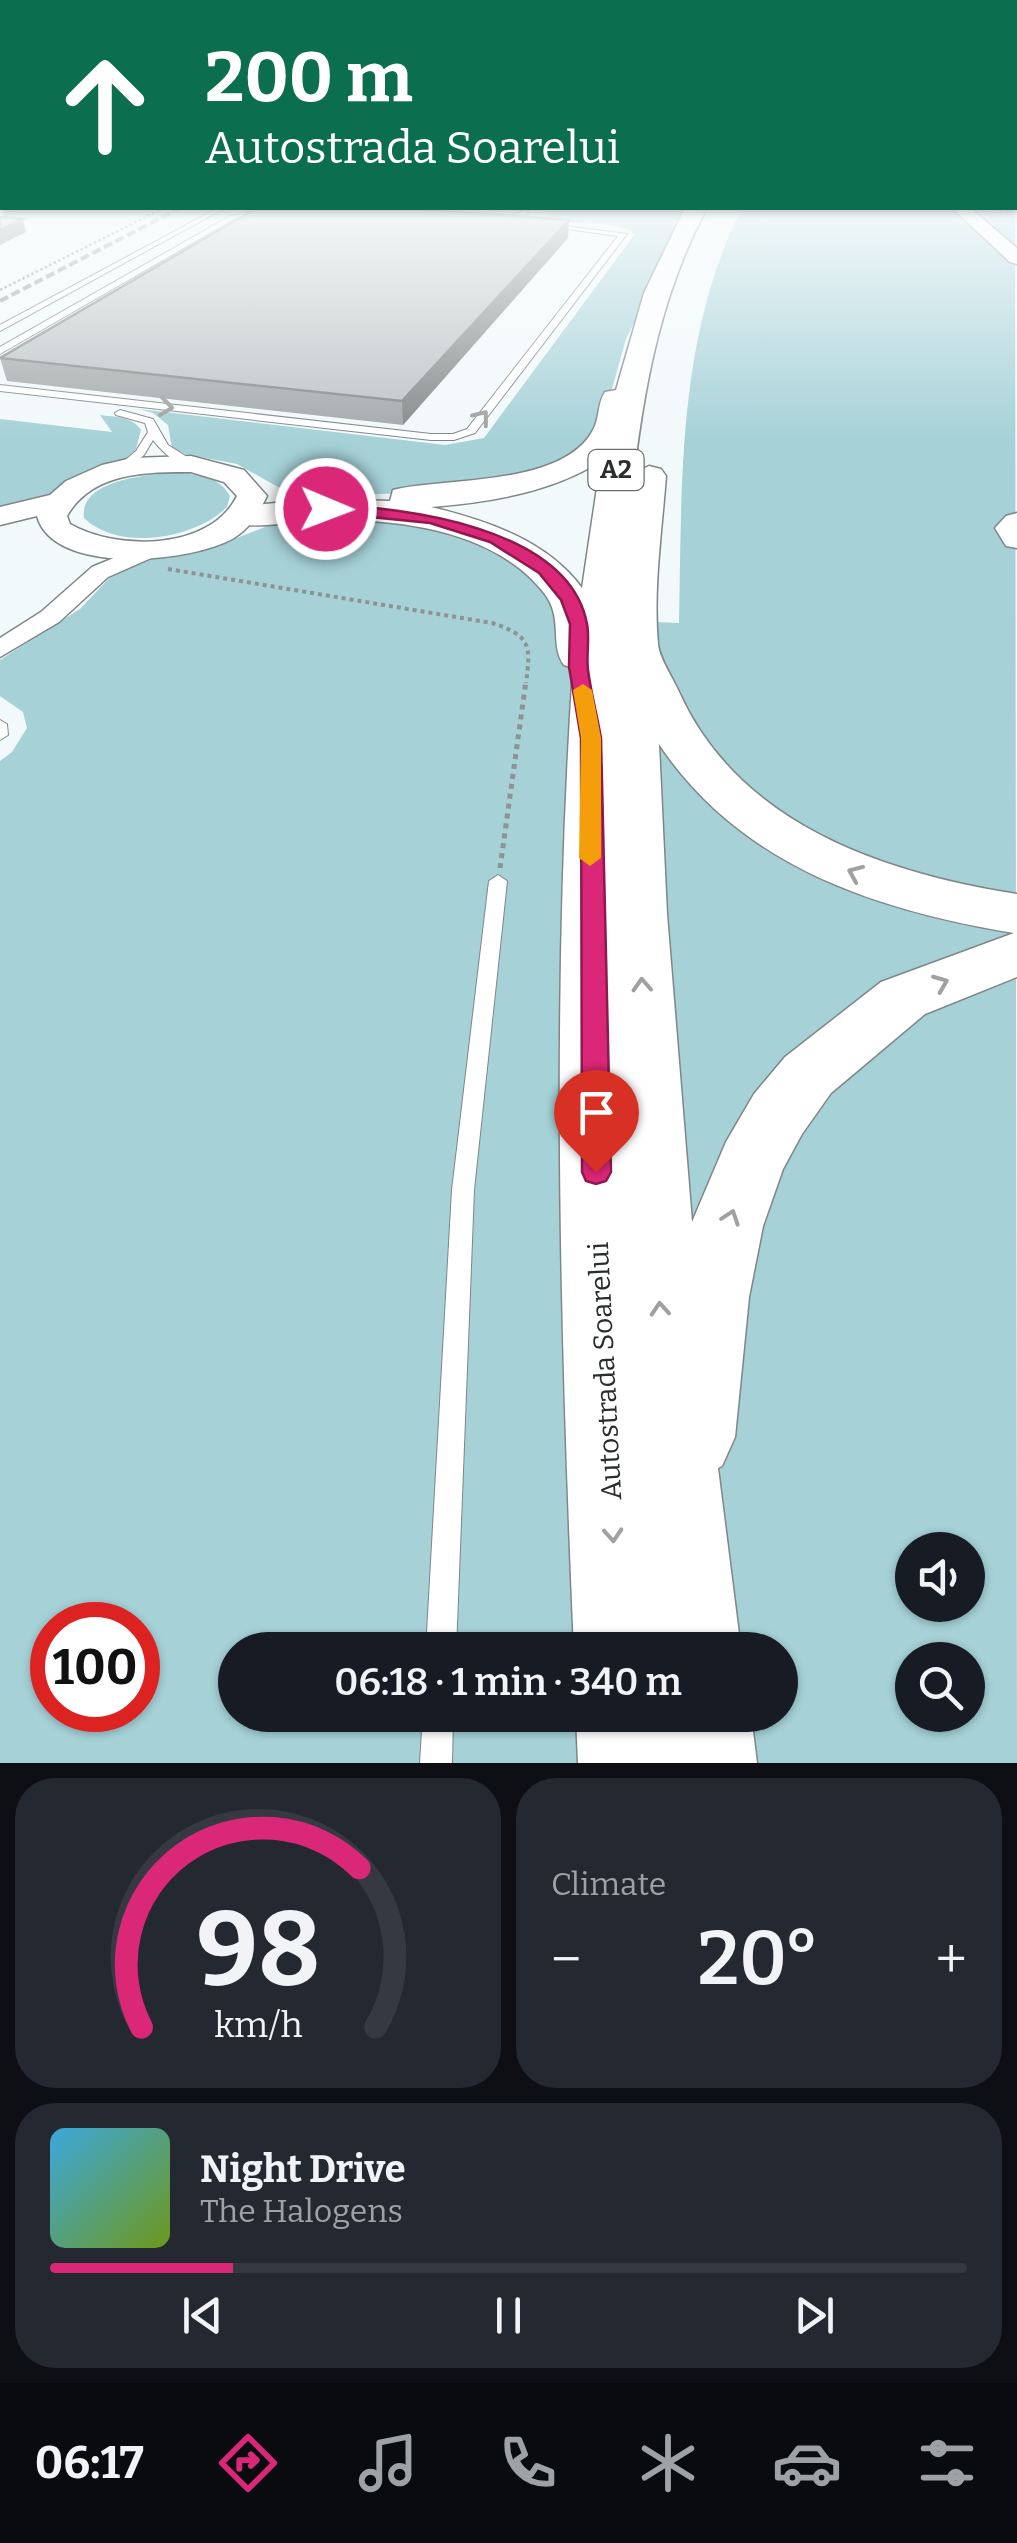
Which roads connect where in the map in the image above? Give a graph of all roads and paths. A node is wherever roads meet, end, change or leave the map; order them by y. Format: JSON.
{"nodes":[{"id":1,"x":27,"y":276,"type":"edge"},
{"id":2,"x":96,"y":276,"type":"edge"},
{"id":3,"x":128,"y":276,"type":"edge"},
{"id":4,"x":590,"y":276,"type":"edge"},
{"id":5,"x":662,"y":276,"type":"edge"},
{"id":6,"x":686,"y":276,"type":"edge"},
{"id":7,"x":0,"y":290,"type":"edge"},
{"id":8,"x":0,"y":328,"type":"edge"},
{"id":9,"x":0,"y":351,"type":"edge"},
{"id":10,"x":654,"y":363,"type":"junction"},
{"id":11,"x":0,"y":388,"type":"edge"},
{"id":12,"x":0,"y":398,"type":"edge"},
{"id":13,"x":152,"y":434,"type":"junction"},
{"id":14,"x":191,"y":464,"type":"junction"},
{"id":15,"x":121,"y":469,"type":"junction"},
{"id":16,"x":248,"y":506,"type":"junction"},
{"id":17,"x":57,"y":515,"type":"junction"},
{"id":18,"x":0,"y":516,"type":"edge"},
{"id":19,"x":1017,"y":522,"type":"edge"},
{"id":20,"x":1017,"y":539,"type":"edge"},
{"id":21,"x":156,"y":549,"type":"junction"},
{"id":22,"x":94,"y":559,"type":"junction"},
{"id":23,"x":625,"y":596,"type":"junction"},
{"id":24,"x":0,"y":649,"type":"edge"},
{"id":25,"x":0,"y":724,"type":"edge"},
{"id":26,"x":0,"y":735,"type":"edge"},
{"id":27,"x":591,"y":738,"type":"junction"},
{"id":28,"x":498,"y":881,"type":"joint"},
{"id":29,"x":1017,"y":914,"type":"edge"},
{"id":30,"x":1017,"y":954,"type":"edge"},
{"id":31,"x":680,"y":1519,"type":"junction"},
{"id":32,"x":442,"y":1632,"type":"edge"},
{"id":33,"x":619,"y":1632,"type":"edge"},
{"id":34,"x":692,"y":1632,"type":"edge"},
{"id":35,"x":437,"y":1732,"type":"edge"},
{"id":36,"x":626,"y":1732,"type":"edge"},
{"id":37,"x":704,"y":1732,"type":"edge"},
{"id":38,"x":436,"y":1763,"type":"edge"},
{"id":39,"x":628,"y":1763,"type":"edge"},
{"id":40,"x":707,"y":1763,"type":"edge"}],
"edges":[{"from":1,"to":7,"type":"path"},
{"from":2,"to":8,"type":"lane"},
{"from":3,"to":9,"type":"lane"},
{"from":11,"to":4,"type":"lane","one_way":true},
{"from":5,"to":10,"type":"highway","name":"Autostrada Soarelui","number":"A2"},
{"from":6,"to":10,"type":"highway","name":"Autostrada Soarelui","number":"A2"},
{"from":10,"to":16,"type":"highway"},
{"from":10,"to":23,"type":"highway","name":"Autostrada Soarelui","number":"A2"},
{"from":12,"to":13,"type":"lane"},
{"from":13,"to":14,"type":"lane"},
{"from":13,"to":15,"type":"lane"},
{"from":14,"to":15,"type":"street"},
{"from":14,"to":16,"type":"street"},
{"from":15,"to":17,"type":"street"},
{"from":16,"to":21,"type":"street"},
{"from":16,"to":27,"type":"highway"},
{"from":17,"to":18,"type":"street"},
{"from":17,"to":22,"type":"street"},
{"from":19,"to":20,"type":"street"},
{"from":21,"to":22,"type":"street"},
{"from":21,"to":28,"type":"path"},
{"from":22,"to":24,"type":"street"},
{"from":23,"to":27,"type":"highway","name":"Autostrada Soarelui","number":"A2"},
{"from":29,"to":23,"type":"highway","one_way":true},
{"from":31,"to":23,"type":"highway","name":"Autostrada Soarelui","number":"A2","one_way":true},
{"from":25,"to":26,"type":"lane"},
{"from":27,"to":33,"type":"highway","name":"Autostrada Soarelui","number":"A2","one_way":true},
{"from":28,"to":32,"type":"lane"},
{"from":31,"to":30,"type":"highway","one_way":true},
{"from":31,"to":34,"type":"highway","name":"Autostrada Soarelui","number":"A2"},
{"from":35,"to":38,"type":"lane"},
{"from":36,"to":39,"type":"highway"},
{"from":37,"to":40,"type":"highway"}]}
